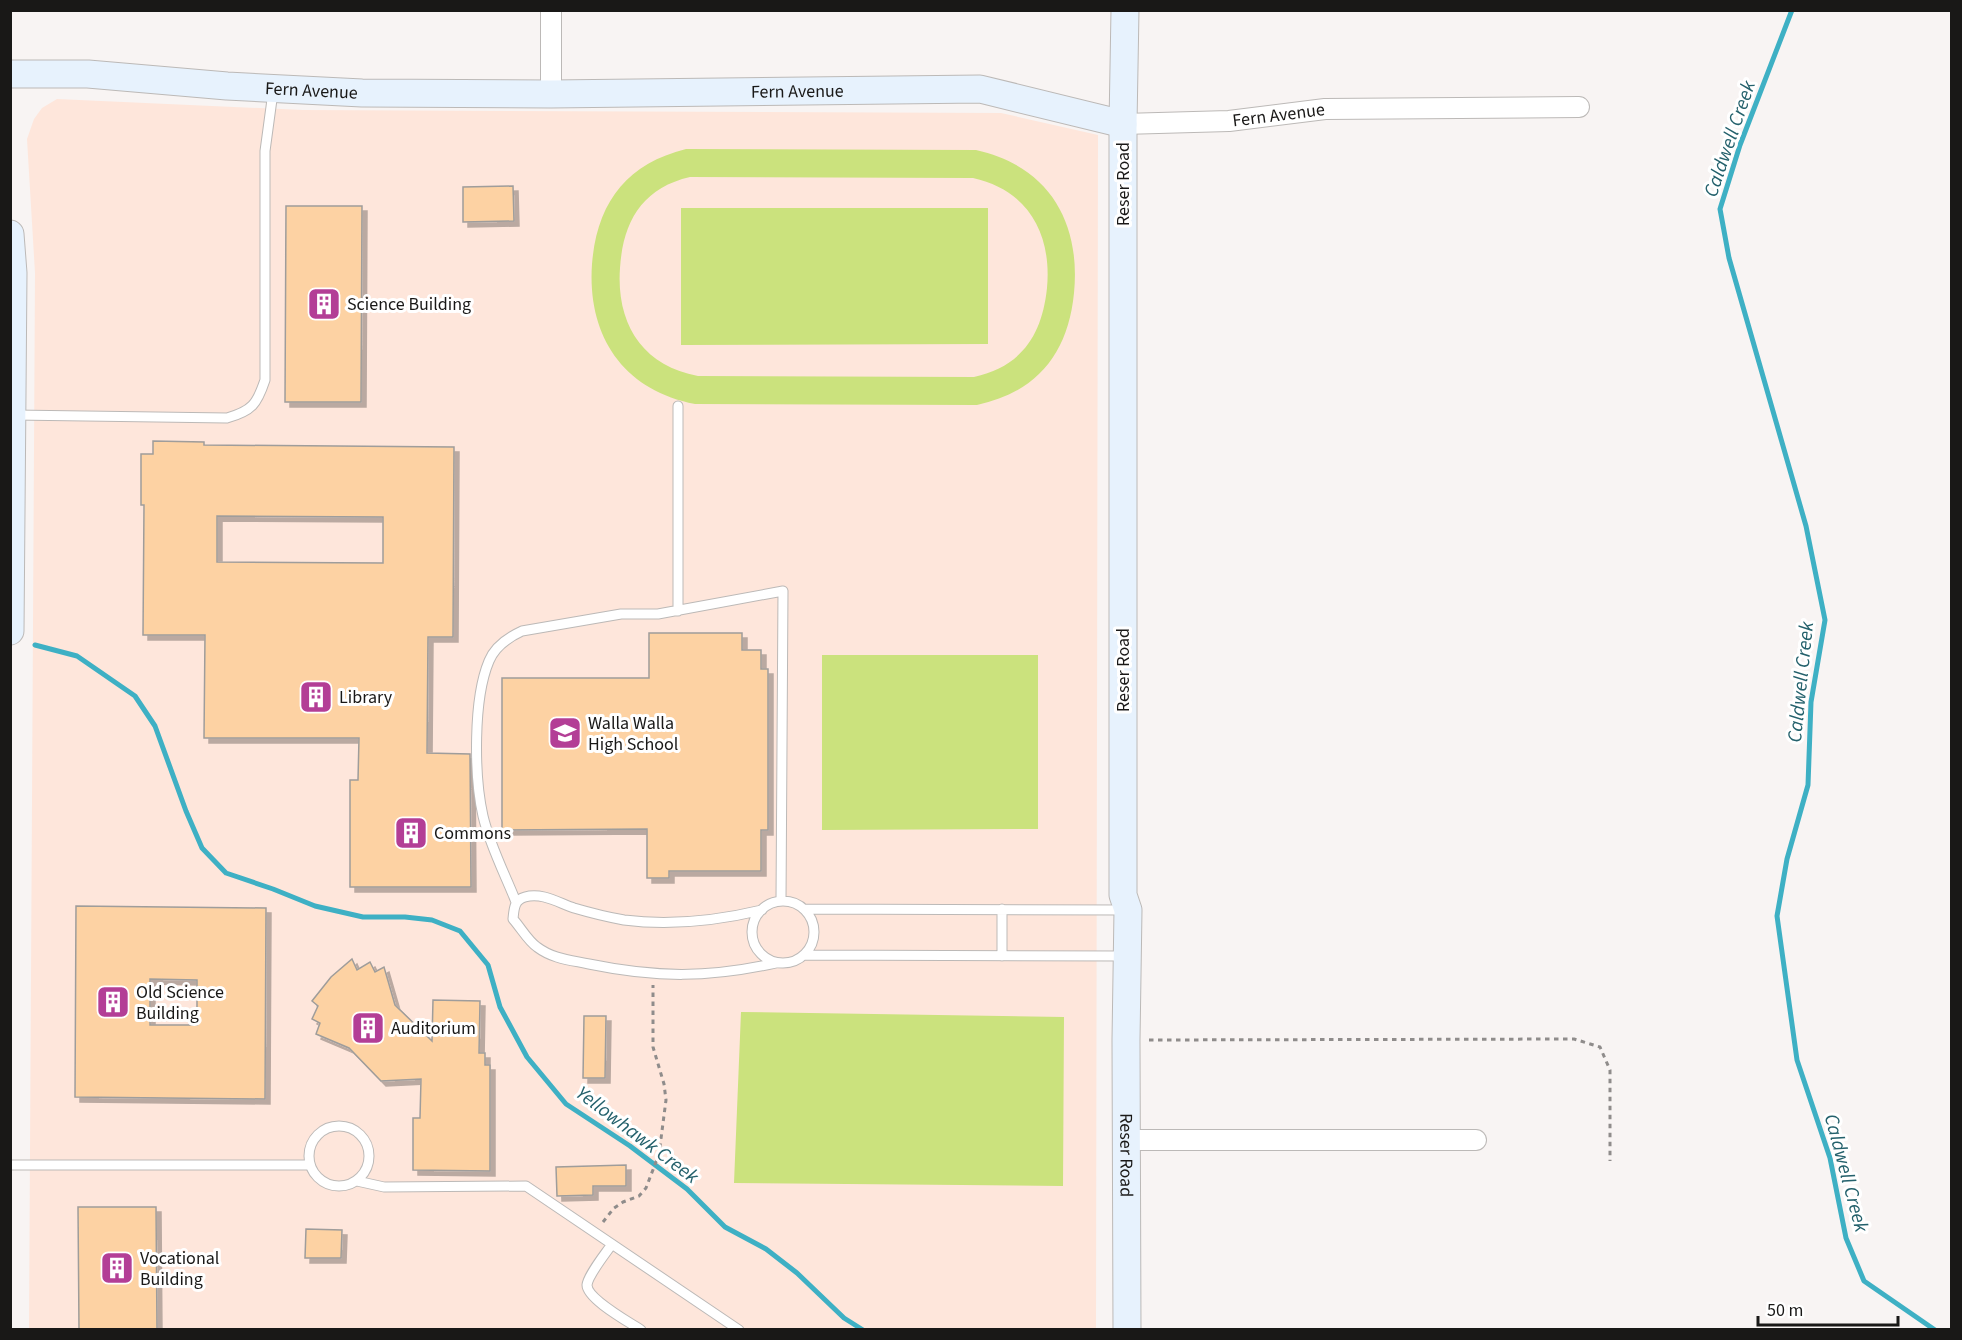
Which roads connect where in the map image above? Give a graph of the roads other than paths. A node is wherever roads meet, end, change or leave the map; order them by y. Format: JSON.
{"nodes":[{"id":1,"x":551,"y":10,"type":"edge"},
{"id":2,"x":1125,"y":10,"type":"edge"},
{"id":3,"x":10,"y":74,"type":"edge"},
{"id":4,"x":273,"y":88,"type":"junction"},
{"id":5,"x":551,"y":94,"type":"junction"},
{"id":6,"x":1578,"y":107,"type":"dead end"},
{"id":7,"x":1124,"y":124,"type":"junction"},
{"id":8,"x":10,"y":234,"type":"edge"},
{"id":9,"x":678,"y":406,"type":"dead end"},
{"id":10,"x":12,"y":415,"type":"edge"},
{"id":11,"x":678,"y":611,"type":"junction"},
{"id":12,"x":10,"y":631,"type":"edge"},
{"id":13,"x":781,"y":901,"type":"junction"},
{"id":14,"x":516,"y":902,"type":"junction"},
{"id":15,"x":804,"y":909,"type":"junction"},
{"id":16,"x":1002,"y":909,"type":"junction"},
{"id":17,"x":762,"y":910,"type":"junction"},
{"id":18,"x":1128,"y":910,"type":"junction"},
{"id":19,"x":804,"y":955,"type":"junction"},
{"id":20,"x":1002,"y":956,"type":"junction"},
{"id":21,"x":1128,"y":957,"type":"junction"},
{"id":22,"x":776,"y":963,"type":"junction"},
{"id":23,"x":1127,"y":1140,"type":"junction"},
{"id":24,"x":1476,"y":1140,"type":"dead end"},
{"id":25,"x":10,"y":1165,"type":"edge"},
{"id":26,"x":310,"y":1165,"type":"junction"},
{"id":27,"x":357,"y":1180,"type":"junction"},
{"id":28,"x":612,"y":1244,"type":"junction"},
{"id":29,"x":734,"y":1328,"type":"edge"},
{"id":30,"x":641,"y":1329,"type":"edge"},
{"id":31,"x":1127,"y":1329,"type":"edge"}],
"edges":[{"from":1,"to":5,"type":"street"},
{"from":2,"to":7,"type":"main road","name":"Reser Road"},
{"from":3,"to":4,"type":"main road","name":"Fern Avenue"},
{"from":4,"to":5,"type":"main road","name":"Fern Avenue"},
{"from":4,"to":10,"type":"lane"},
{"from":5,"to":7,"type":"main road","name":"Fern Avenue"},
{"from":6,"to":7,"type":"street","name":"Fern Avenue"},
{"from":7,"to":18,"type":"main road","name":"Reser Road"},
{"from":8,"to":10,"type":"main road"},
{"from":9,"to":11,"type":"lane"},
{"from":10,"to":12,"type":"main road"},
{"from":11,"to":13,"type":"lane"},
{"from":11,"to":14,"type":"lane"},
{"from":13,"to":15,"type":"lane"},
{"from":13,"to":17,"type":"lane"},
{"from":14,"to":17,"type":"lane"},
{"from":14,"to":22,"type":"lane"},
{"from":15,"to":16,"type":"lane"},
{"from":15,"to":19,"type":"lane"},
{"from":16,"to":18,"type":"lane"},
{"from":16,"to":20,"type":"lane"},
{"from":17,"to":22,"type":"lane"},
{"from":18,"to":21,"type":"main road","name":"Reser Road"},
{"from":19,"to":20,"type":"lane"},
{"from":19,"to":22,"type":"lane"},
{"from":20,"to":21,"type":"lane"},
{"from":21,"to":23,"type":"main road","name":"Reser Road"},
{"from":23,"to":24,"type":"street"},
{"from":23,"to":31,"type":"main road","name":"Reser Road"},
{"from":25,"to":26,"type":"lane"},
{"from":26,"to":27,"type":"lane"},
{"from":26,"to":27,"type":"lane"},
{"from":27,"to":28,"type":"lane"},
{"from":28,"to":29,"type":"lane"},
{"from":28,"to":30,"type":"lane"}]}
